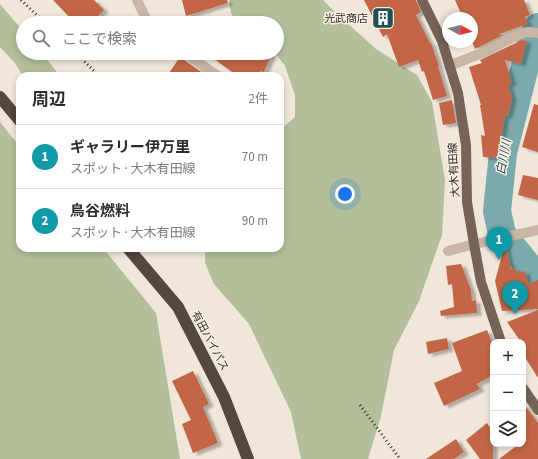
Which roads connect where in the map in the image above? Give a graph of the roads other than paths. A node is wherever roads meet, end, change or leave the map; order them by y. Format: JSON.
{"nodes":[{"id":1,"x":137,"y":0,"type":"edge"},
{"id":2,"x":422,"y":0,"type":"edge"},
{"id":3,"x":145,"y":16,"type":"edge"},
{"id":4,"x":538,"y":33,"type":"edge"},
{"id":5,"x":195,"y":60,"type":"edge"},
{"id":6,"x":449,"y":66,"type":"junction"},
{"id":7,"x":212,"y":72,"type":"edge"},
{"id":8,"x":0,"y":97,"type":"edge"},
{"id":9,"x":16,"y":116,"type":"edge"},
{"id":10,"x":538,"y":230,"type":"edge"},
{"id":11,"x":474,"y":244,"type":"junction"},
{"id":12,"x":448,"y":251,"type":"dead end"},
{"id":13,"x":131,"y":252,"type":"edge"},
{"id":14,"x":499,"y":339,"type":"edge"},
{"id":15,"x":526,"y":392,"type":"edge"},
{"id":16,"x":538,"y":410,"type":"edge"},
{"id":17,"x":248,"y":459,"type":"edge"}],
"edges":[{"from":1,"to":3,"type":"street"},
{"from":2,"to":6,"type":"main road","name":"大木有田線"},
{"from":4,"to":6,"type":"street"},
{"from":5,"to":7,"type":"street"},
{"from":6,"to":11,"type":"main road","name":"大木有田線"},
{"from":8,"to":9,"type":"highway"},
{"from":10,"to":11,"type":"street"},
{"from":11,"to":12,"type":"street"},
{"from":11,"to":14,"type":"main road","name":"大木有田線"},
{"from":13,"to":17,"type":"highway","name":"有田バイパス"},
{"from":15,"to":16,"type":"main road"}]}
